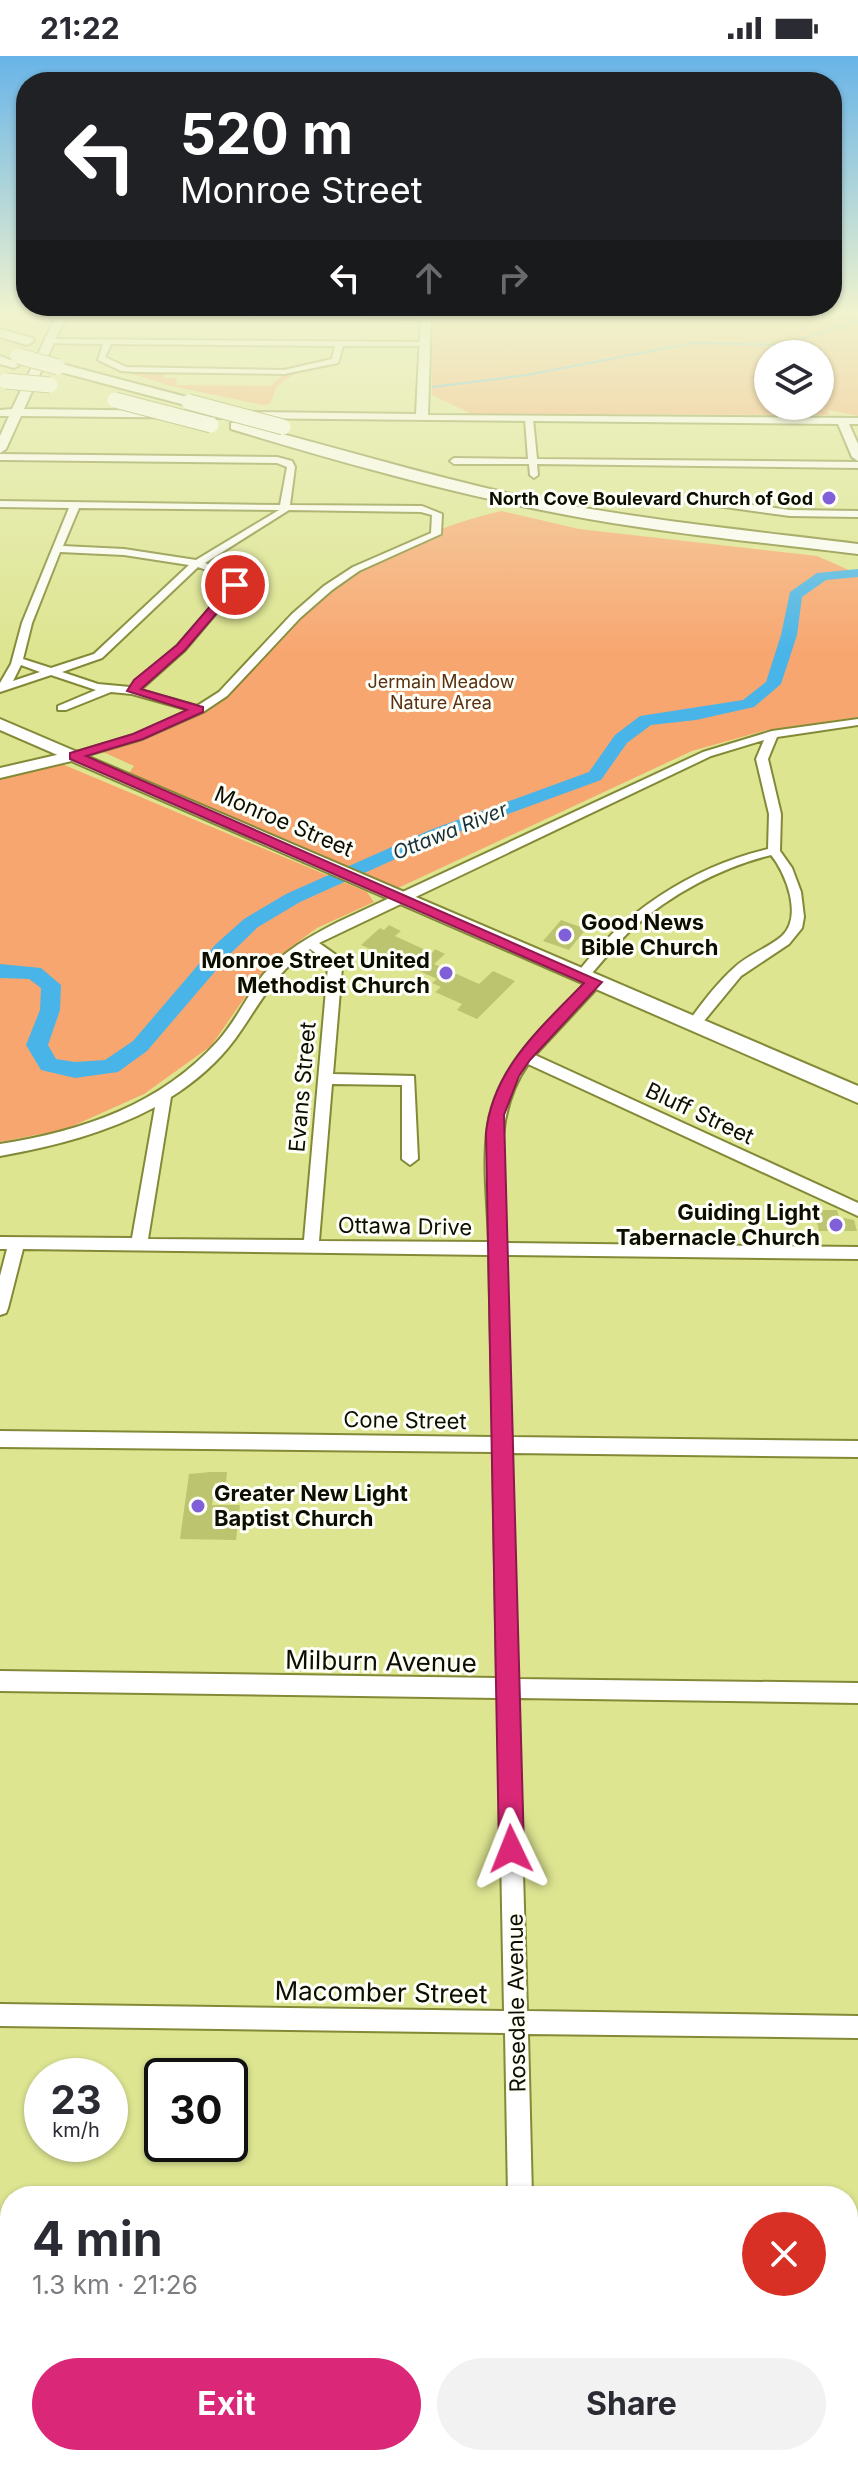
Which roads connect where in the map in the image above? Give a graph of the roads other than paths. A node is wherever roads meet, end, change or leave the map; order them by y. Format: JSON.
{"nodes":[{"id":1,"x":9,"y":428,"type":"edge"},
{"id":2,"x":231,"y":428,"type":"edge"},
{"id":3,"x":243,"y":428,"type":"edge"},
{"id":4,"x":288,"y":428,"type":"edge"},
{"id":5,"x":530,"y":428,"type":"edge"},
{"id":6,"x":845,"y":428,"type":"edge"},
{"id":7,"x":257,"y":433,"type":"junction"},
{"id":8,"x":0,"y":449,"type":"edge"},
{"id":9,"x":0,"y":457,"type":"edge"},
{"id":10,"x":858,"y":457,"type":"edge"},
{"id":11,"x":454,"y":461,"type":"dead end"},
{"id":12,"x":533,"y":462,"type":"junction"},
{"id":13,"x":858,"y":465,"type":"edge"},
{"id":14,"x":534,"y":475,"type":"dead end"},
{"id":15,"x":713,"y":503,"type":"dead end"},
{"id":16,"x":0,"y":504,"type":"edge"},
{"id":17,"x":75,"y":505,"type":"junction"},
{"id":18,"x":246,"y":507,"type":"junction"},
{"id":19,"x":285,"y":507,"type":"junction"},
{"id":20,"x":858,"y":514,"type":"edge"},
{"id":21,"x":263,"y":523,"type":"junction"},
{"id":22,"x":858,"y":531,"type":"edge"},
{"id":23,"x":57,"y":549,"type":"junction"},
{"id":24,"x":858,"y":549,"type":"edge"},
{"id":25,"x":195,"y":565,"type":"junction"},
{"id":26,"x":18,"y":661,"type":"junction"},
{"id":27,"x":53,"y":672,"type":"junction"},
{"id":28,"x":2,"y":688,"type":"edge"},
{"id":29,"x":108,"y":689,"type":"junction"},
{"id":30,"x":133,"y":691,"type":"junction"},
{"id":31,"x":62,"y":708,"type":"dead end"},
{"id":32,"x":199,"y":710,"type":"junction"},
{"id":33,"x":858,"y":722,"type":"edge"},
{"id":34,"x":0,"y":724,"type":"edge"},
{"id":35,"x":772,"y":734,"type":"junction"},
{"id":36,"x":720,"y":751,"type":"junction"},
{"id":37,"x":74,"y":756,"type":"junction"},
{"id":38,"x":764,"y":769,"type":"junction"},
{"id":39,"x":0,"y":773,"type":"edge"},
{"id":40,"x":774,"y":851,"type":"junction"},
{"id":41,"x":394,"y":895,"type":"junction"},
{"id":42,"x":310,"y":943,"type":"junction"},
{"id":43,"x":588,"y":979,"type":"junction"},
{"id":44,"x":694,"y":1024,"type":"junction"},
{"id":45,"x":524,"y":1056,"type":"junction"},
{"id":46,"x":325,"y":1079,"type":"junction"},
{"id":47,"x":858,"y":1095,"type":"edge"},
{"id":48,"x":164,"y":1098,"type":"junction"},
{"id":49,"x":0,"y":1150,"type":"edge"},
{"id":50,"x":410,"y":1159,"type":"dead end"},
{"id":51,"x":858,"y":1210,"type":"edge"},
{"id":52,"x":8,"y":1244,"type":"edge"},
{"id":53,"x":139,"y":1245,"type":"junction"},
{"id":54,"x":311,"y":1247,"type":"junction"},
{"id":55,"x":495,"y":1249,"type":"junction"},
{"id":56,"x":858,"y":1253,"type":"edge"},
{"id":57,"x":0,"y":1308,"type":"edge"},
{"id":58,"x":0,"y":1439,"type":"edge"},
{"id":59,"x":500,"y":1445,"type":"junction"},
{"id":60,"x":858,"y":1449,"type":"edge"},
{"id":61,"x":0,"y":1681,"type":"edge"},
{"id":62,"x":506,"y":1688,"type":"junction"},
{"id":63,"x":858,"y":1693,"type":"edge"},
{"id":64,"x":0,"y":2015,"type":"edge"},
{"id":65,"x":517,"y":2022,"type":"junction"},
{"id":66,"x":858,"y":2027,"type":"edge"},
{"id":67,"x":520,"y":2186,"type":"edge"}],
"edges":[{"from":1,"to":8,"type":"main road"},
{"from":2,"to":7,"type":"highway","bridge":true},
{"from":3,"to":7,"type":"highway","bridge":true},
{"from":4,"to":22,"type":"highway","bridge":true},
{"from":5,"to":12,"type":"street"},
{"from":6,"to":10,"type":"main road"},
{"from":7,"to":24,"type":"highway"},
{"from":9,"to":19,"type":"street"},
{"from":11,"to":12,"type":"street"},
{"from":12,"to":13,"type":"street"},
{"from":12,"to":14,"type":"street"},
{"from":15,"to":20,"type":"street"},
{"from":16,"to":17,"type":"street"},
{"from":17,"to":18,"type":"street"},
{"from":17,"to":23,"type":"street"},
{"from":18,"to":19,"type":"street"},
{"from":18,"to":21,"type":"street"},
{"from":19,"to":21,"type":"street"},
{"from":19,"to":32,"type":"street"},
{"from":21,"to":25,"type":"street"},
{"from":23,"to":25,"type":"street"},
{"from":23,"to":26,"type":"street"},
{"from":25,"to":27,"type":"street"},
{"from":25,"to":30,"type":"street"},
{"from":26,"to":27,"type":"street"},
{"from":26,"to":28,"type":"street"},
{"from":27,"to":28,"type":"street"},
{"from":27,"to":29,"type":"street"},
{"from":29,"to":30,"type":"street"},
{"from":29,"to":31,"type":"street"},
{"from":30,"to":32,"type":"street"},
{"from":32,"to":37,"type":"street"},
{"from":33,"to":35,"type":"street"},
{"from":34,"to":37,"type":"main road","name":"Monroe Street"},
{"from":35,"to":36,"type":"street"},
{"from":35,"to":38,"type":"street"},
{"from":36,"to":38,"type":"street"},
{"from":36,"to":41,"type":"street"},
{"from":37,"to":39,"type":"main road"},
{"from":37,"to":41,"type":"main road","name":"Monroe Street"},
{"from":38,"to":40,"type":"street"},
{"from":40,"to":43,"type":"street","name":"Rosedale Avenue"},
{"from":40,"to":44,"type":"street"},
{"from":41,"to":42,"type":"street"},
{"from":41,"to":43,"type":"main road","name":"Monroe Street"},
{"from":42,"to":46,"type":"street","name":"Evans Street"},
{"from":42,"to":48,"type":"street"},
{"from":43,"to":44,"type":"main road","name":"Monroe Street"},
{"from":43,"to":45,"type":"street","name":"Rosedale Avenue"},
{"from":44,"to":47,"type":"main road","name":"Monroe Street"},
{"from":45,"to":51,"type":"street","name":"Bluff Street"},
{"from":45,"to":55,"type":"street","name":"Rosedale Avenue"},
{"from":46,"to":50,"type":"street"},
{"from":46,"to":54,"type":"street","name":"Evans Street"},
{"from":48,"to":49,"type":"street"},
{"from":48,"to":53,"type":"street"},
{"from":52,"to":53,"type":"street","name":"Ottawa Drive"},
{"from":52,"to":57,"type":"street"},
{"from":53,"to":54,"type":"street","name":"Ottawa Drive"},
{"from":54,"to":55,"type":"street","name":"Ottawa Drive"},
{"from":55,"to":56,"type":"street","name":"Ottawa Drive"},
{"from":55,"to":59,"type":"street","name":"Rosedale Avenue"},
{"from":58,"to":59,"type":"street","name":"Cone Street"},
{"from":59,"to":60,"type":"street","name":"Cone Street"},
{"from":59,"to":62,"type":"street","name":"Rosedale Avenue"},
{"from":61,"to":62,"type":"street","name":"Milburn Avenue"},
{"from":62,"to":63,"type":"street","name":"Milburn Avenue"},
{"from":62,"to":65,"type":"street","name":"Rosedale Avenue"},
{"from":64,"to":65,"type":"street","name":"Macomber Street"},
{"from":65,"to":66,"type":"street","name":"Macomber Street"},
{"from":65,"to":67,"type":"street","name":"Rosedale Avenue"}]}
